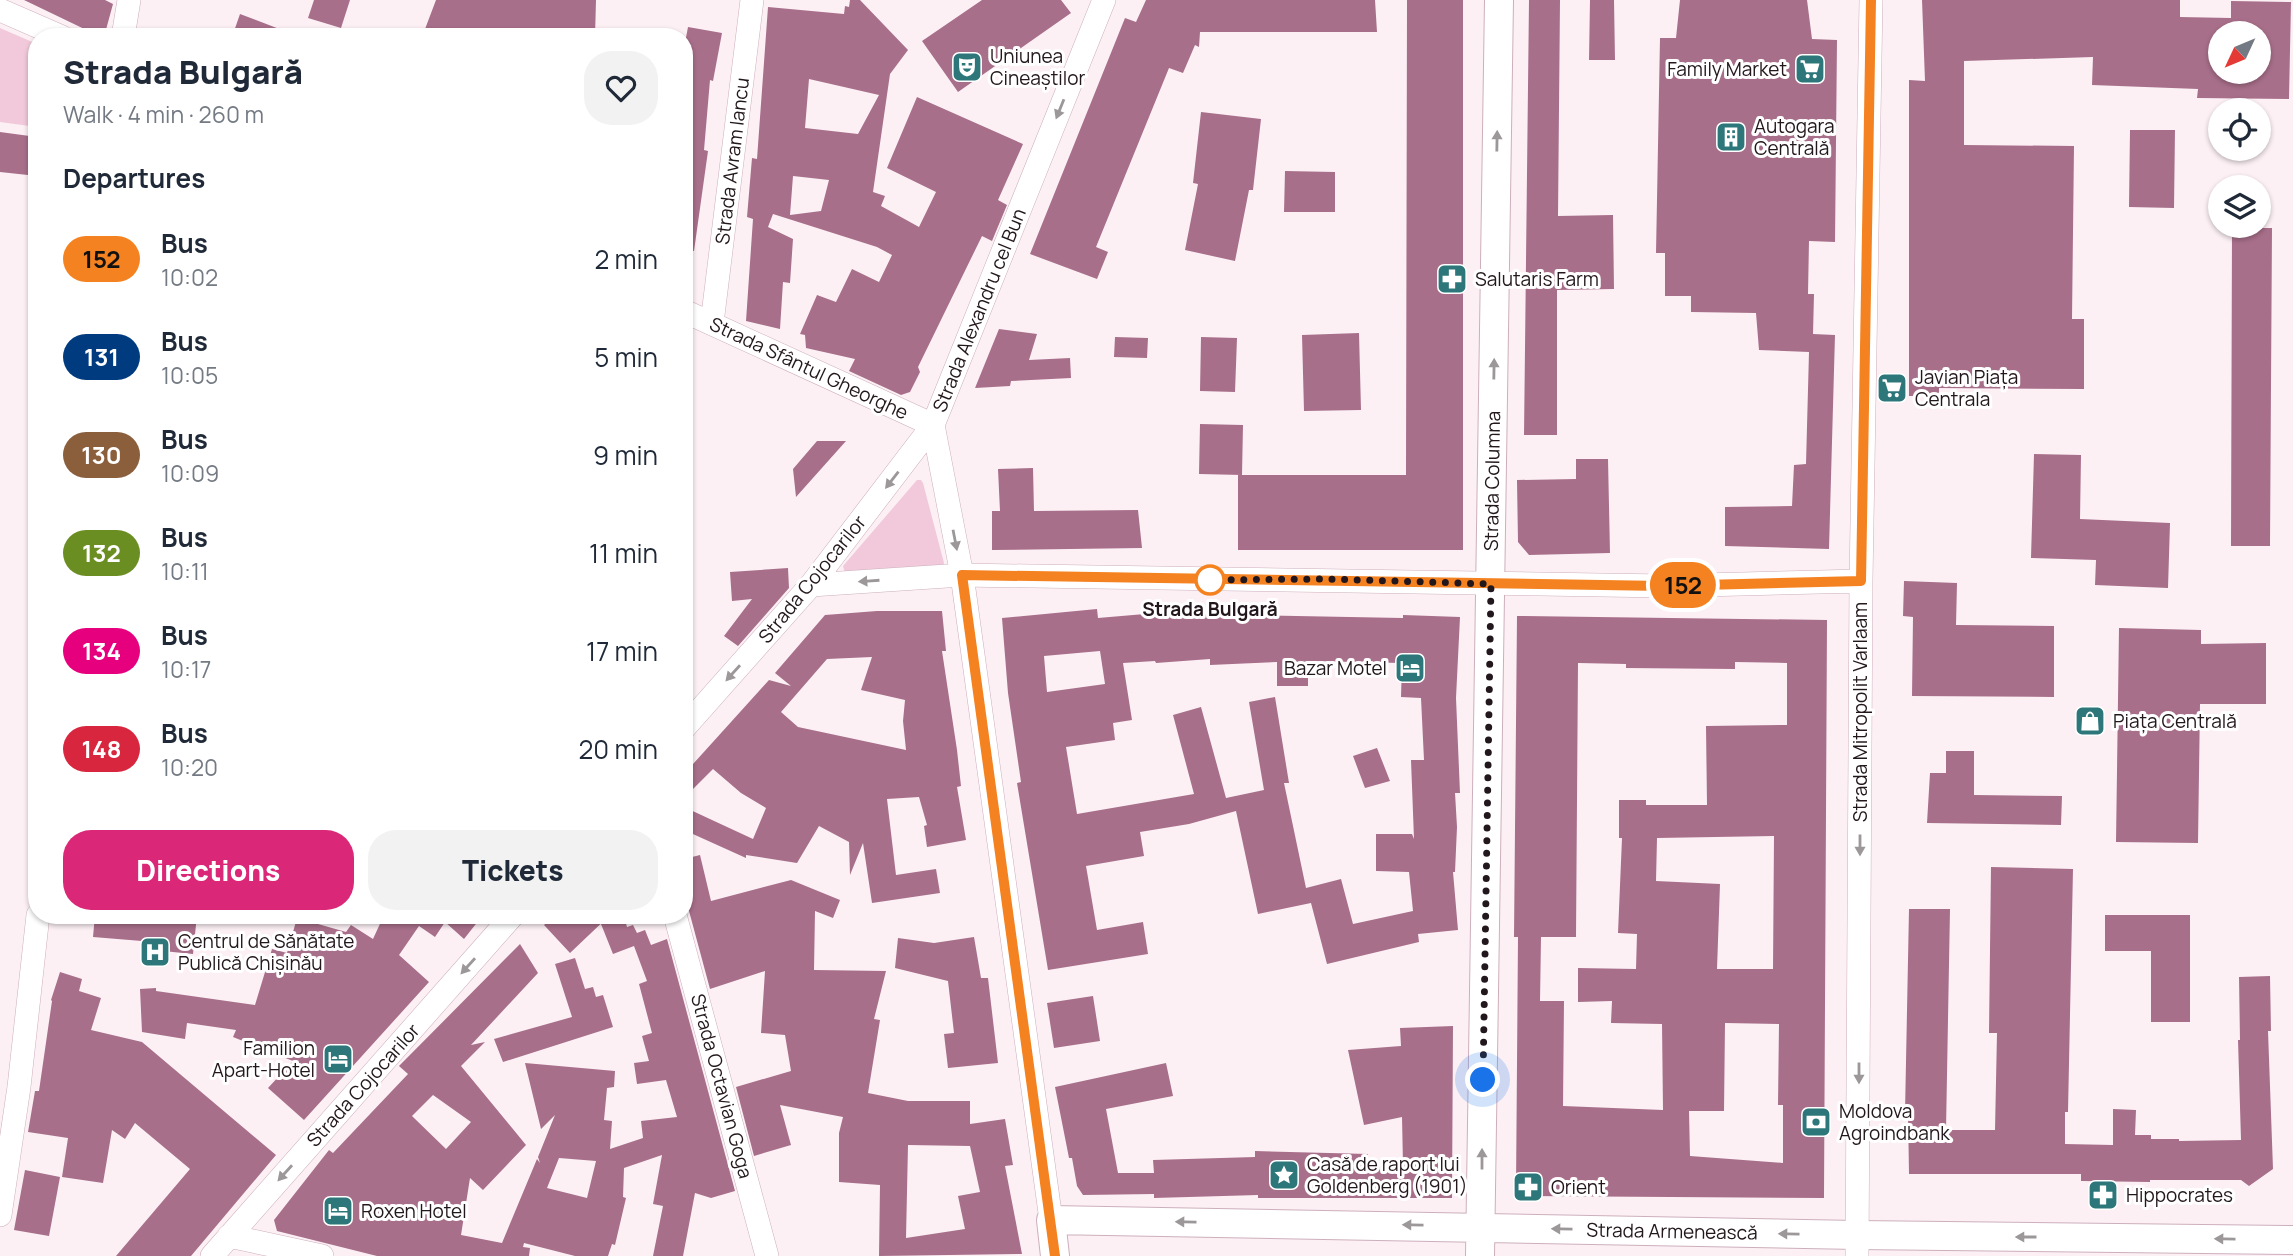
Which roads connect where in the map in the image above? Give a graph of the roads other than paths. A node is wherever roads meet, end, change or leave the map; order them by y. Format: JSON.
{"nodes":[{"id":1,"x":129,"y":0,"type":"edge"},
{"id":2,"x":752,"y":0,"type":"edge"},
{"id":3,"x":1104,"y":0,"type":"edge"},
{"id":4,"x":1499,"y":0,"type":"edge"},
{"id":5,"x":1871,"y":0,"type":"edge"},
{"id":6,"x":0,"y":10,"type":"edge"},
{"id":7,"x":41,"y":28,"type":"edge"},
{"id":8,"x":124,"y":28,"type":"edge"},
{"id":9,"x":693,"y":315,"type":"edge"},
{"id":10,"x":712,"y":323,"type":"junction"},
{"id":11,"x":933,"y":425,"type":"junction"},
{"id":12,"x":962,"y":575,"type":"junction"},
{"id":13,"x":1861,"y":581,"type":"junction"},
{"id":14,"x":1491,"y":584,"type":"junction"},
{"id":15,"x":811,"y":585,"type":"junction"},
{"id":16,"x":693,"y":718,"type":"edge"},
{"id":17,"x":37,"y":924,"type":"edge"},
{"id":18,"x":505,"y":924,"type":"edge"},
{"id":19,"x":678,"y":924,"type":"edge"},
{"id":20,"x":10,"y":1085,"type":"edge"},
{"id":21,"x":0,"y":1215,"type":"edge"},
{"id":22,"x":1051,"y":1220,"type":"junction"},
{"id":23,"x":1481,"y":1227,"type":"junction"},
{"id":24,"x":229,"y":1236,"type":"junction"},
{"id":25,"x":2293,"y":1240,"type":"edge"},
{"id":26,"x":1857,"y":1246,"type":"edge"},
{"id":27,"x":212,"y":1256,"type":"edge"},
{"id":28,"x":322,"y":1256,"type":"edge"},
{"id":29,"x":767,"y":1256,"type":"edge"},
{"id":30,"x":1055,"y":1256,"type":"edge"},
{"id":31,"x":1480,"y":1256,"type":"edge"}],
"edges":[{"from":1,"to":8,"type":"street"},
{"from":2,"to":10,"type":"street","name":"Strada Avram Iancu"},
{"from":3,"to":11,"type":"street","name":"Strada Alexandru cel Bun","one_way":true},
{"from":14,"to":4,"type":"main road","name":"Strada Columna","one_way":true},
{"from":5,"to":13,"type":"street","name":"Strada Mitropolit Varlaam"},
{"from":6,"to":7,"type":"street"},
{"from":9,"to":10,"type":"street","name":"Strada Sfântul Gheorghe"},
{"from":10,"to":11,"type":"street","name":"Strada Sfântul Gheorghe"},
{"from":11,"to":12,"type":"street","name":"Strada Alexandru cel Bun","one_way":true},
{"from":11,"to":15,"type":"street","name":"Strada Cojocarilor","one_way":true},
{"from":12,"to":14,"type":"street"},
{"from":12,"to":15,"type":"street","one_way":true},
{"from":12,"to":22,"type":"street","name":"Strada Alexandru cel Bun"},
{"from":13,"to":14,"type":"street"},
{"from":13,"to":26,"type":"street","name":"Strada Mitropolit Varlaam","one_way":true},
{"from":23,"to":14,"type":"main road","name":"Strada Columna","one_way":true},
{"from":15,"to":16,"type":"street","name":"Strada Cojocarilor","one_way":true},
{"from":17,"to":20,"type":"street"},
{"from":18,"to":24,"type":"street","name":"Strada Cojocarilor","one_way":true},
{"from":19,"to":29,"type":"street","name":"Strada Octavian Goga"},
{"from":20,"to":21,"type":"street"},
{"from":23,"to":22,"type":"main road","name":"Strada Armenească","one_way":true},
{"from":22,"to":30,"type":"main road","name":"Strada Alexandru cel Bun"},
{"from":26,"to":23,"type":"main road","name":"Strada Armenească","one_way":true},
{"from":23,"to":31,"type":"main road","name":"Strada Columna"},
{"from":24,"to":27,"type":"street","name":"Strada Cojocarilor"},
{"from":24,"to":28,"type":"street"},
{"from":25,"to":26,"type":"main road","name":"Strada Armenească","one_way":true}]}
